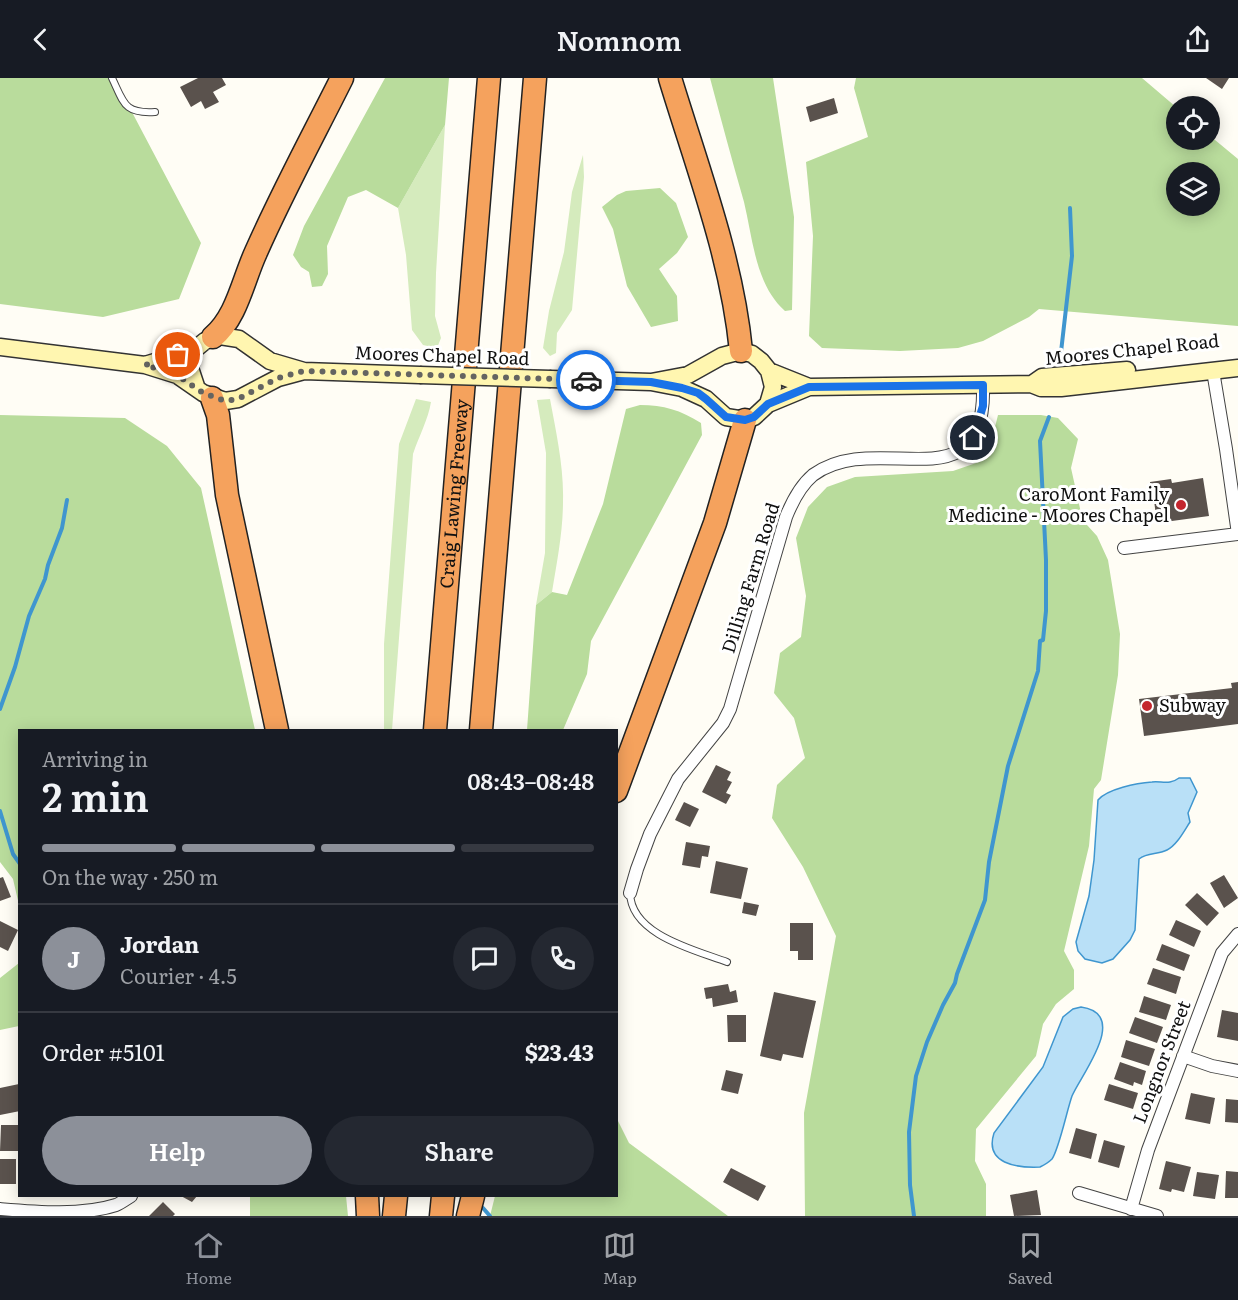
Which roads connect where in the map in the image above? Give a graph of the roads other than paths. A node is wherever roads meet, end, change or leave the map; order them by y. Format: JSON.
{"nodes":[{"id":1,"x":112,"y":78,"type":"edge"},
{"id":2,"x":342,"y":78,"type":"edge"},
{"id":3,"x":489,"y":78,"type":"edge"},
{"id":4,"x":535,"y":78,"type":"edge"},
{"id":5,"x":670,"y":78,"type":"edge"},
{"id":6,"x":155,"y":112,"type":"dead end"},
{"id":7,"x":204,"y":344,"type":"junction"},
{"id":8,"x":0,"y":347,"type":"edge"},
{"id":9,"x":741,"y":351,"type":"junction"},
{"id":10,"x":1238,"y":357,"type":"edge"},
{"id":11,"x":145,"y":365,"type":"junction"},
{"id":12,"x":1238,"y":368,"type":"edge"},
{"id":13,"x":769,"y":370,"type":"junction"},
{"id":14,"x":304,"y":371,"type":"junction"},
{"id":15,"x":1213,"y":371,"type":"junction"},
{"id":16,"x":651,"y":382,"type":"junction"},
{"id":17,"x":1031,"y":384,"type":"junction"},
{"id":18,"x":983,"y":385,"type":"junction"},
{"id":19,"x":809,"y":387,"type":"junction"},
{"id":20,"x":204,"y":392,"type":"junction"},
{"id":21,"x":768,"y":404,"type":"junction"},
{"id":22,"x":745,"y":420,"type":"junction"},
{"id":23,"x":1238,"y":535,"type":"edge"},
{"id":24,"x":1124,"y":548,"type":"dead end"},
{"id":25,"x":277,"y":729,"type":"edge"},
{"id":26,"x":435,"y":729,"type":"edge"},
{"id":27,"x":481,"y":729,"type":"edge"},
{"id":28,"x":618,"y":786,"type":"edge"},
{"id":29,"x":630,"y":893,"type":"joint"},
{"id":30,"x":1238,"y":934,"type":"edge"},
{"id":31,"x":727,"y":962,"type":"dead end"},
{"id":32,"x":1183,"y":1056,"type":"junction"},
{"id":33,"x":1238,"y":1071,"type":"edge"},
{"id":34,"x":1079,"y":1193,"type":"dead end"},
{"id":35,"x":129,"y":1197,"type":"edge"},
{"id":36,"x":367,"y":1197,"type":"edge"},
{"id":37,"x":396,"y":1197,"type":"edge"},
{"id":38,"x":443,"y":1197,"type":"edge"},
{"id":39,"x":473,"y":1197,"type":"edge"},
{"id":40,"x":0,"y":1209,"type":"edge"},
{"id":41,"x":1131,"y":1209,"type":"junction"},
{"id":42,"x":368,"y":1216,"type":"edge"},
{"id":43,"x":394,"y":1216,"type":"edge"},
{"id":44,"x":441,"y":1216,"type":"edge"},
{"id":45,"x":468,"y":1216,"type":"edge"},
{"id":46,"x":1157,"y":1216,"type":"edge"}],
"edges":[{"from":1,"to":6,"type":"lane"},
{"from":2,"to":7,"type":"highway"},
{"from":3,"to":26,"type":"highway","name":"Craig Lawing Freeway"},
{"from":4,"to":27,"type":"highway"},
{"from":5,"to":9,"type":"highway"},
{"from":7,"to":11,"type":"main road","name":"Moores Chapel Road"},
{"from":7,"to":14,"type":"main road","name":"Moores Chapel Road"},
{"from":7,"to":20,"type":"main road"},
{"from":8,"to":11,"type":"main road","name":"Moores Chapel Road"},
{"from":9,"to":13,"type":"main road","name":"Moores Chapel Road"},
{"from":9,"to":16,"type":"main road","name":"Moores Chapel Road"},
{"from":10,"to":17,"type":"main road","name":"Moores Chapel Road"},
{"from":11,"to":20,"type":"main road","name":"Moores Chapel Road"},
{"from":12,"to":15,"type":"main road","name":"Moores Chapel Road"},
{"from":13,"to":19,"type":"main road","name":"Moores Chapel Road"},
{"from":13,"to":21,"type":"main road"},
{"from":14,"to":16,"type":"main road","name":"Moores Chapel Road","bridge":true},
{"from":14,"to":20,"type":"main road","name":"Moores Chapel Road"},
{"from":15,"to":17,"type":"main road","name":"Moores Chapel Road"},
{"from":15,"to":23,"type":"street"},
{"from":16,"to":22,"type":"main road","name":"Moores Chapel Road"},
{"from":17,"to":18,"type":"main road","name":"Moores Chapel Road"},
{"from":18,"to":19,"type":"main road","name":"Moores Chapel Road"},
{"from":18,"to":29,"type":"street","name":"Dilling Farm Road"},
{"from":19,"to":21,"type":"main road","name":"Moores Chapel Road"},
{"from":20,"to":25,"type":"highway"},
{"from":21,"to":22,"type":"main road","name":"Moores Chapel Road"},
{"from":22,"to":28,"type":"highway"},
{"from":23,"to":24,"type":"street"},
{"from":29,"to":31,"type":"lane"},
{"from":30,"to":32,"type":"street","name":"Longnor Street"},
{"from":32,"to":33,"type":"street"},
{"from":32,"to":41,"type":"street","name":"Longnor Street"},
{"from":34,"to":41,"type":"street"},
{"from":35,"to":40,"type":"street"},
{"from":36,"to":42,"type":"highway"},
{"from":37,"to":43,"type":"highway"},
{"from":38,"to":44,"type":"highway"},
{"from":39,"to":45,"type":"highway"},
{"from":41,"to":46,"type":"street"}]}
